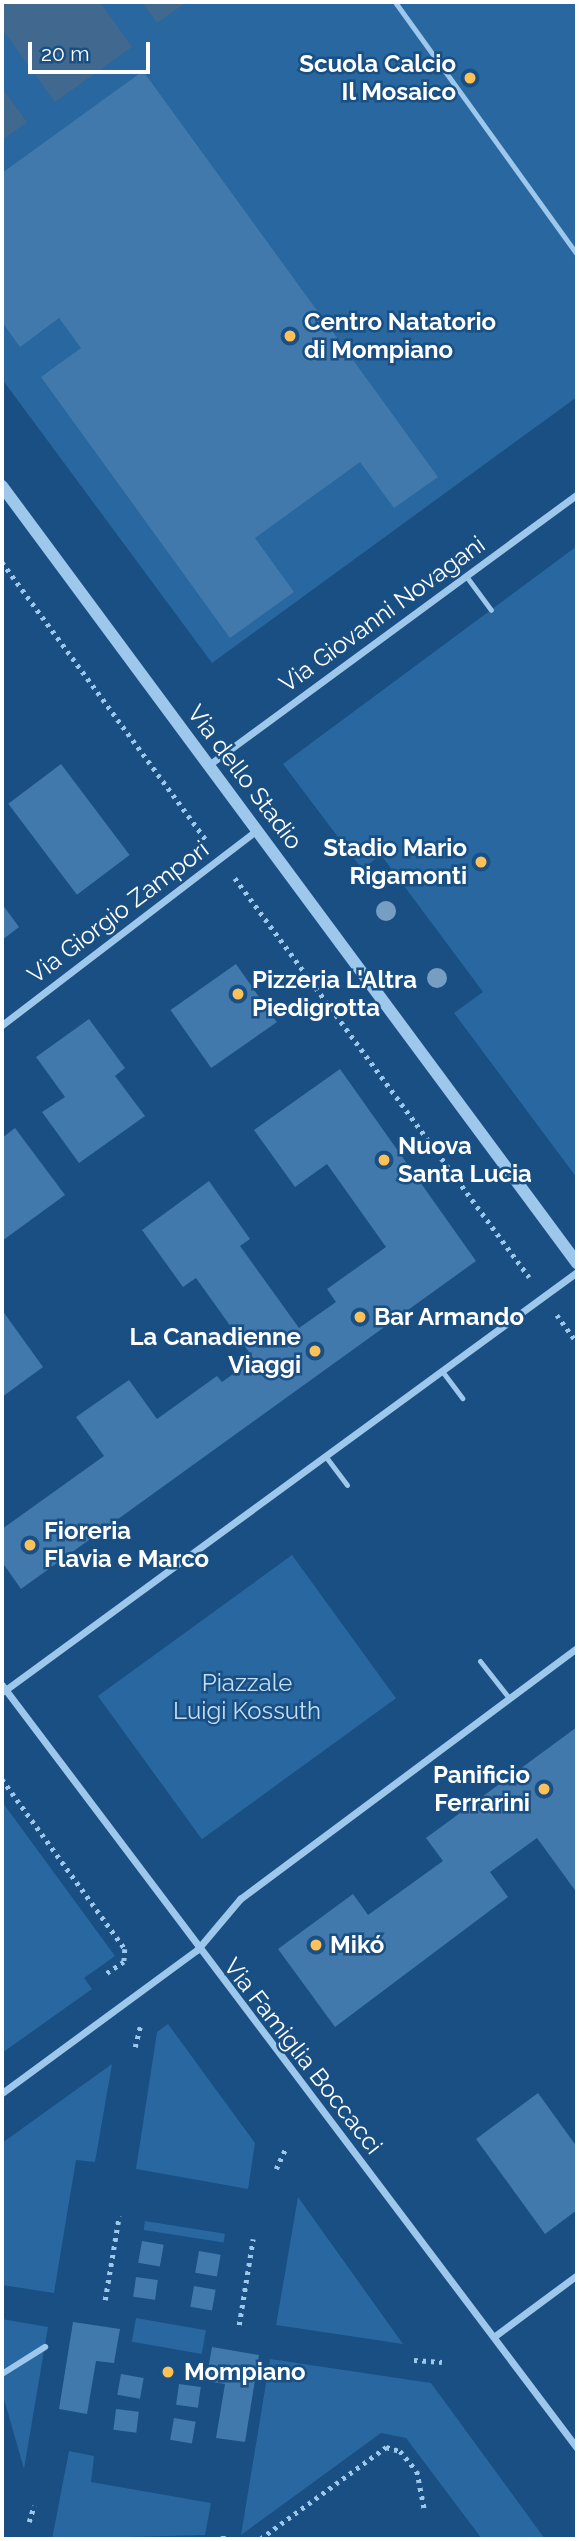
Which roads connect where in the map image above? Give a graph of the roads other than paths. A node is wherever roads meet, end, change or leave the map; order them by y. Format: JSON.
{"nodes":[{"id":1,"x":396,"y":2,"type":"edge"},
{"id":2,"x":577,"y":254,"type":"edge"},
{"id":3,"x":2,"y":486,"type":"edge"},
{"id":4,"x":577,"y":495,"type":"edge"},
{"id":5,"x":466,"y":576,"type":"junction"},
{"id":6,"x":491,"y":610,"type":"dead end"},
{"id":7,"x":210,"y":764,"type":"junction"},
{"id":8,"x":258,"y":830,"type":"junction"},
{"id":9,"x":2,"y":1026,"type":"edge"},
{"id":10,"x":577,"y":1263,"type":"edge"},
{"id":11,"x":577,"y":1272,"type":"edge"},
{"id":12,"x":442,"y":1371,"type":"junction"},
{"id":13,"x":462,"y":1398,"type":"dead end"},
{"id":14,"x":326,"y":1457,"type":"junction"},
{"id":15,"x":347,"y":1485,"type":"dead end"},
{"id":16,"x":577,"y":1648,"type":"edge"},
{"id":17,"x":480,"y":1661,"type":"dead end"},
{"id":18,"x":3,"y":1689,"type":"edge"},
{"id":19,"x":509,"y":1698,"type":"junction"},
{"id":20,"x":197,"y":1950,"type":"junction"},
{"id":21,"x":2,"y":2093,"type":"edge"},
{"id":22,"x":577,"y":2276,"type":"edge"},
{"id":23,"x":495,"y":2336,"type":"junction"},
{"id":24,"x":45,"y":2347,"type":"dead end"},
{"id":25,"x":2,"y":2374,"type":"edge"},
{"id":26,"x":577,"y":2448,"type":"edge"}],
"edges":[{"from":1,"to":2,"type":"lane"},
{"from":3,"to":7,"type":"street","name":"Via dello Stadio"},
{"from":4,"to":5,"type":"street","name":"Via Giovanni Novagani"},
{"from":5,"to":6,"type":"lane"},
{"from":5,"to":7,"type":"street","name":"Via Giovanni Novagani"},
{"from":7,"to":8,"type":"street","name":"Via dello Stadio"},
{"from":8,"to":9,"type":"street","name":"Via Giorgio Zampori"},
{"from":8,"to":10,"type":"street","name":"Via dello Stadio"},
{"from":11,"to":12,"type":"street"},
{"from":12,"to":13,"type":"lane"},
{"from":12,"to":14,"type":"street"},
{"from":14,"to":15,"type":"lane"},
{"from":14,"to":18,"type":"street"},
{"from":16,"to":19,"type":"street"},
{"from":17,"to":19,"type":"lane"},
{"from":18,"to":20,"type":"street","name":"Via Famiglia Boccacci"},
{"from":19,"to":20,"type":"street"},
{"from":20,"to":21,"type":"street"},
{"from":20,"to":23,"type":"street","name":"Via Famiglia Boccacci"},
{"from":22,"to":23,"type":"street"},
{"from":23,"to":26,"type":"street","name":"Via Famiglia Boccacci"},
{"from":24,"to":25,"type":"street"}]}
